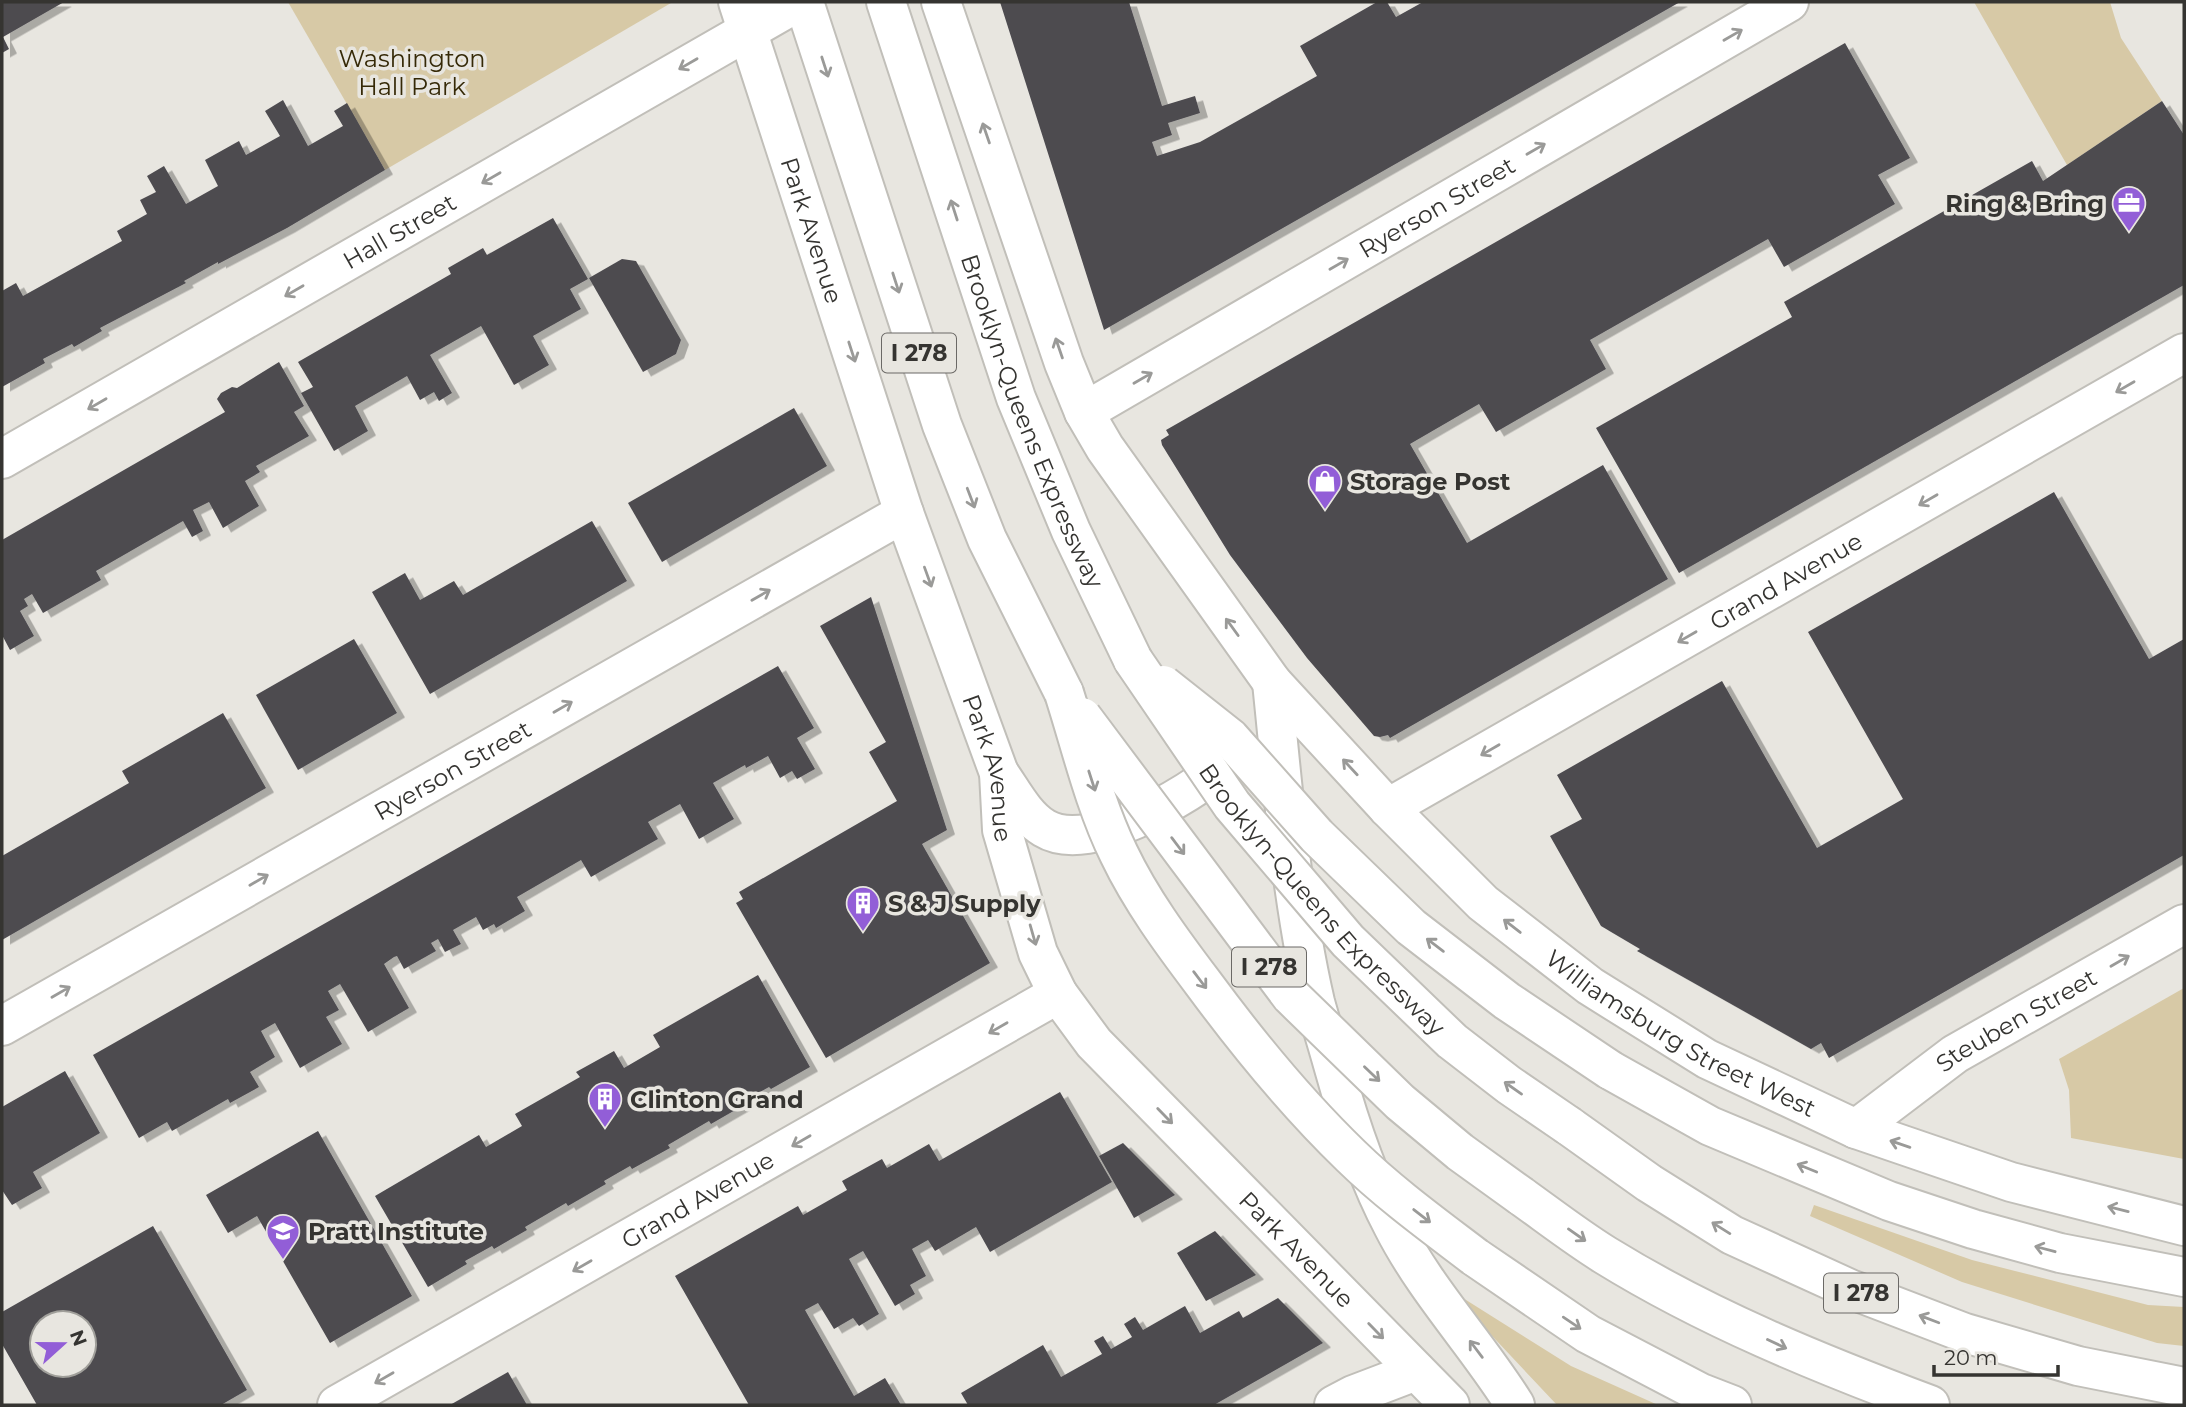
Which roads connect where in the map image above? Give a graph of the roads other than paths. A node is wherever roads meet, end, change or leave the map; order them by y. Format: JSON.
{"nodes":[{"id":1,"x":798,"y":2,"type":"edge"},
{"id":2,"x":804,"y":2,"type":"edge"},
{"id":3,"x":886,"y":2,"type":"edge"},
{"id":4,"x":942,"y":2,"type":"edge"},
{"id":5,"x":1789,"y":2,"type":"edge"},
{"id":6,"x":743,"y":16,"type":"edge"},
{"id":7,"x":2184,"y":353,"type":"edge"},
{"id":8,"x":1084,"y":412,"type":"junction"},
{"id":9,"x":2,"y":459,"type":"edge"},
{"id":10,"x":904,"y":513,"type":"junction"},
{"id":11,"x":1133,"y":660,"type":"junction"},
{"id":12,"x":1272,"y":682,"type":"junction"},
{"id":13,"x":1064,"y":693,"type":"junction"},
{"id":14,"x":999,"y":773,"type":"junction"},
{"id":15,"x":1388,"y":808,"type":"junction"},
{"id":16,"x":2184,"y":924,"type":"edge"},
{"id":17,"x":1058,"y":995,"type":"junction"},
{"id":18,"x":2,"y":1026,"type":"edge"},
{"id":19,"x":1856,"y":1129,"type":"junction"},
{"id":20,"x":2184,"y":1226,"type":"edge"},
{"id":21,"x":2184,"y":1277,"type":"edge"},
{"id":22,"x":1416,"y":1371,"type":"junction"},
{"id":23,"x":2184,"y":1387,"type":"edge"},
{"id":24,"x":337,"y":1405,"type":"edge"},
{"id":25,"x":1334,"y":1405,"type":"edge"},
{"id":26,"x":1450,"y":1405,"type":"edge"},
{"id":27,"x":1515,"y":1405,"type":"edge"},
{"id":28,"x":1732,"y":1405,"type":"edge"},
{"id":29,"x":1930,"y":1405,"type":"edge"}],
"edges":[{"from":1,"to":6,"type":"main road","name":"Hall Street"},
{"from":2,"to":13,"type":"main road","number":"I 278","one_way":true},
{"from":11,"to":3,"type":"main road","name":"Brooklyn-Queens Expressway","number":"I 278","one_way":true},
{"from":8,"to":4,"type":"main road","one_way":true},
{"from":8,"to":5,"type":"main road","name":"Ryerson Street","one_way":true},
{"from":6,"to":9,"type":"main road","name":"Hall Street","one_way":true},
{"from":6,"to":10,"type":"main road","name":"Park Avenue","one_way":true},
{"from":7,"to":15,"type":"main road","name":"Grand Avenue","one_way":true},
{"from":12,"to":8,"type":"main road","one_way":true},
{"from":10,"to":14,"type":"main road","name":"Park Avenue","one_way":true},
{"from":18,"to":10,"type":"main road","name":"Ryerson Street","one_way":true},
{"from":21,"to":11,"type":"main road","one_way":true,"bridge":true},
{"from":23,"to":11,"type":"main road","name":"Brooklyn-Queens Expressway","number":"I 278","one_way":true,"bridge":true},
{"from":12,"to":14,"type":"main road"},
{"from":15,"to":12,"type":"main road","name":"Williamsburg Street West","one_way":true},
{"from":27,"to":12,"type":"main road","one_way":true},
{"from":13,"to":28,"type":"main road","one_way":true,"bridge":true},
{"from":13,"to":29,"type":"main road","number":"I 278","one_way":true,"bridge":true},
{"from":14,"to":17,"type":"main road","name":"Park Avenue","one_way":true},
{"from":19,"to":15,"type":"main road","name":"Williamsburg Street West","one_way":true},
{"from":19,"to":16,"type":"main road","name":"Steuben Street","one_way":true},
{"from":17,"to":22,"type":"main road","name":"Park Avenue","one_way":true},
{"from":17,"to":24,"type":"main road","name":"Grand Avenue","one_way":true},
{"from":20,"to":19,"type":"main road","name":"Williamsburg Street West","one_way":true},
{"from":22,"to":25,"type":"main road"},
{"from":22,"to":26,"type":"main road","name":"Park Avenue"}]}
